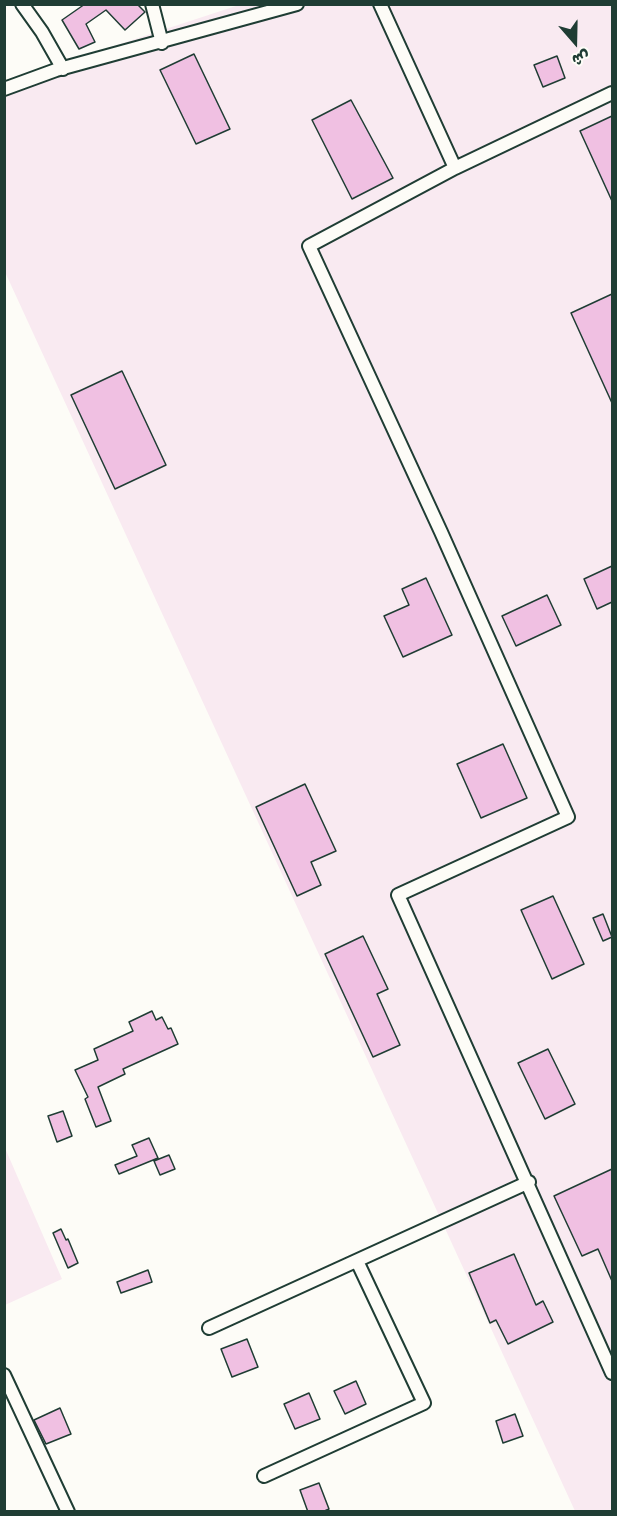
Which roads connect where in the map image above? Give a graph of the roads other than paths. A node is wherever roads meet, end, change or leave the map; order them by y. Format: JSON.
{"nodes":[{"id":1,"x":22,"y":4,"type":"edge"},
{"id":2,"x":152,"y":4,"type":"edge"},
{"id":3,"x":297,"y":4,"type":"edge"},
{"id":4,"x":380,"y":4,"type":"edge"},
{"id":5,"x":162,"y":43,"type":"junction"},
{"id":6,"x":63,"y":69,"type":"junction"},
{"id":7,"x":4,"y":89,"type":"edge"},
{"id":8,"x":612,"y":93,"type":"edge"},
{"id":9,"x":455,"y":168,"type":"junction"},
{"id":10,"x":529,"y":1182,"type":"junction"},
{"id":11,"x":357,"y":1261,"type":"junction"},
{"id":12,"x":209,"y":1328,"type":"dead end"},
{"id":13,"x":612,"y":1372,"type":"edge"},
{"id":14,"x":4,"y":1375,"type":"edge"},
{"id":15,"x":264,"y":1476,"type":"dead end"},
{"id":16,"x":68,"y":1512,"type":"edge"}],
"edges":[{"from":1,"to":6,"type":"street"},
{"from":2,"to":5,"type":"street"},
{"from":3,"to":5,"type":"street"},
{"from":4,"to":9,"type":"street"},
{"from":5,"to":6,"type":"street"},
{"from":6,"to":7,"type":"street"},
{"from":8,"to":9,"type":"street"},
{"from":9,"to":10,"type":"street"},
{"from":10,"to":11,"type":"street"},
{"from":10,"to":13,"type":"street"},
{"from":11,"to":12,"type":"street"},
{"from":11,"to":15,"type":"street"},
{"from":14,"to":16,"type":"street"}]}
